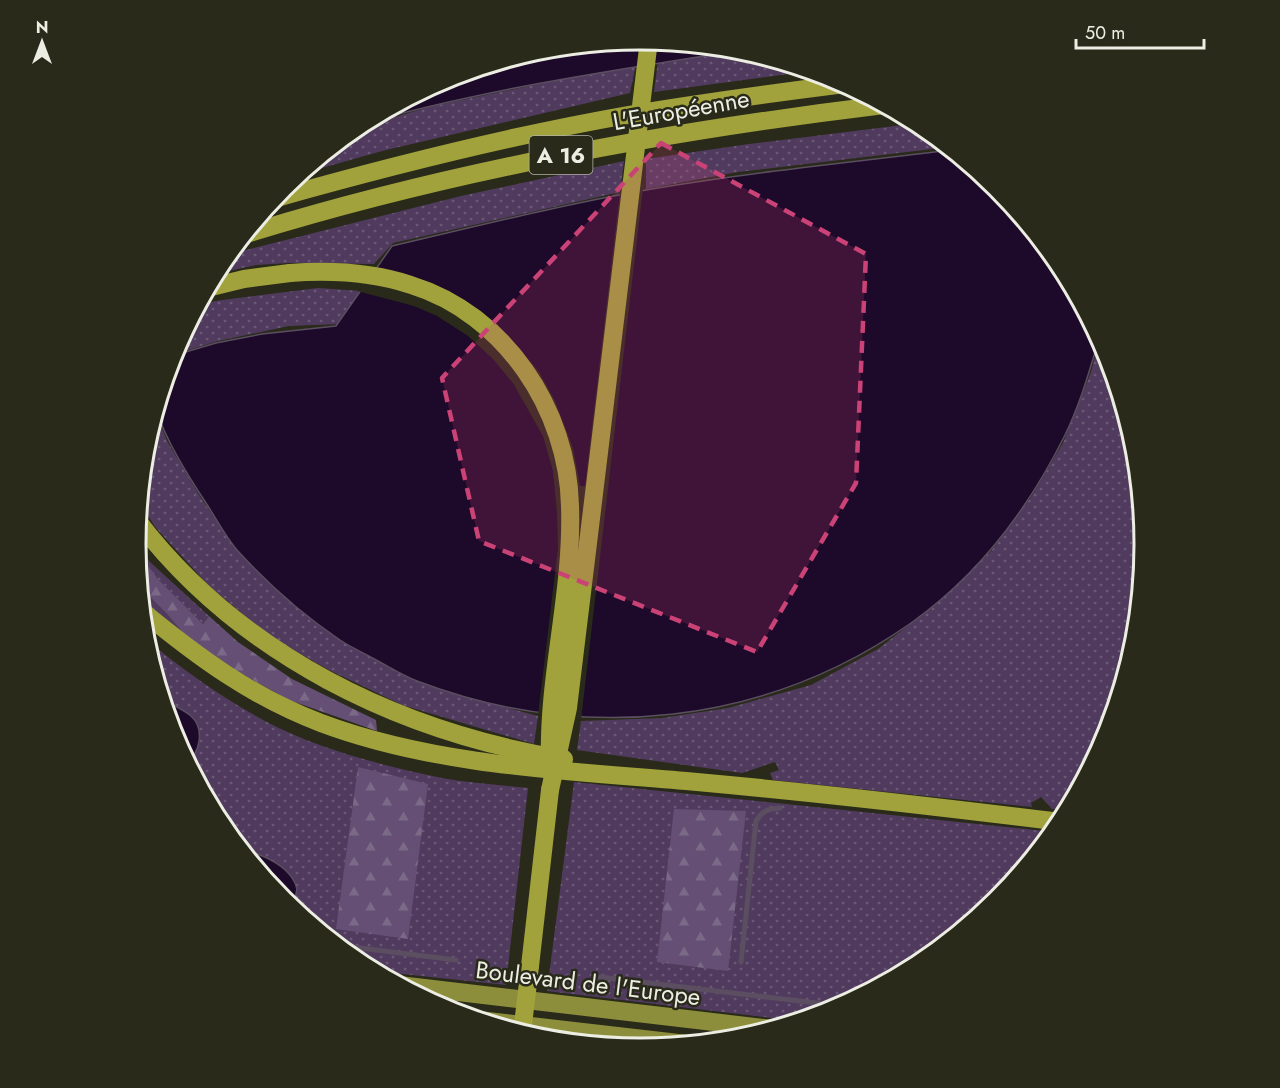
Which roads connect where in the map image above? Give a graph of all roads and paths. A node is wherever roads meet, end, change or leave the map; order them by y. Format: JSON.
{"nodes":[{"id":1,"x":648,"y":50,"type":"edge"},
{"id":2,"x":827,"y":86,"type":"edge"},
{"id":3,"x":871,"y":107,"type":"edge"},
{"id":4,"x":289,"y":195,"type":"edge"},
{"id":5,"x":258,"y":231,"type":"edge"},
{"id":6,"x":219,"y":285,"type":"edge"},
{"id":7,"x":146,"y":531,"type":"edge"},
{"id":8,"x":152,"y":620,"type":"edge"},
{"id":9,"x":762,"y":788,"type":"junction"},
{"id":10,"x":550,"y":790,"type":"junction"},
{"id":11,"x":1050,"y":821,"type":"edge"},
{"id":12,"x":420,"y":987,"type":"edge"},
{"id":13,"x":523,"y":1024,"type":"edge"},
{"id":14,"x":530,"y":1026,"type":"edge"},
{"id":15,"x":749,"y":1026,"type":"edge"},
{"id":16,"x":633,"y":1038,"type":"edge"}],
"edges":[{"from":1,"to":10,"type":"highway","bridge":true},
{"from":2,"to":4,"type":"highway","name":"L'Européenne","number":"A 16"},
{"from":3,"to":5,"type":"highway","name":"L'Européenne","number":"A 16"},
{"from":6,"to":10,"type":"highway","bridge":true},
{"from":7,"to":9,"type":"highway"},
{"from":8,"to":9,"type":"highway"},
{"from":9,"to":11,"type":"highway"},
{"from":10,"to":13,"type":"highway","bridge":true},
{"from":12,"to":15,"type":"main road","name":"Boulevard de l'Europe"},
{"from":14,"to":16,"type":"main road","name":"Boulevard de l'Europe"}]}
